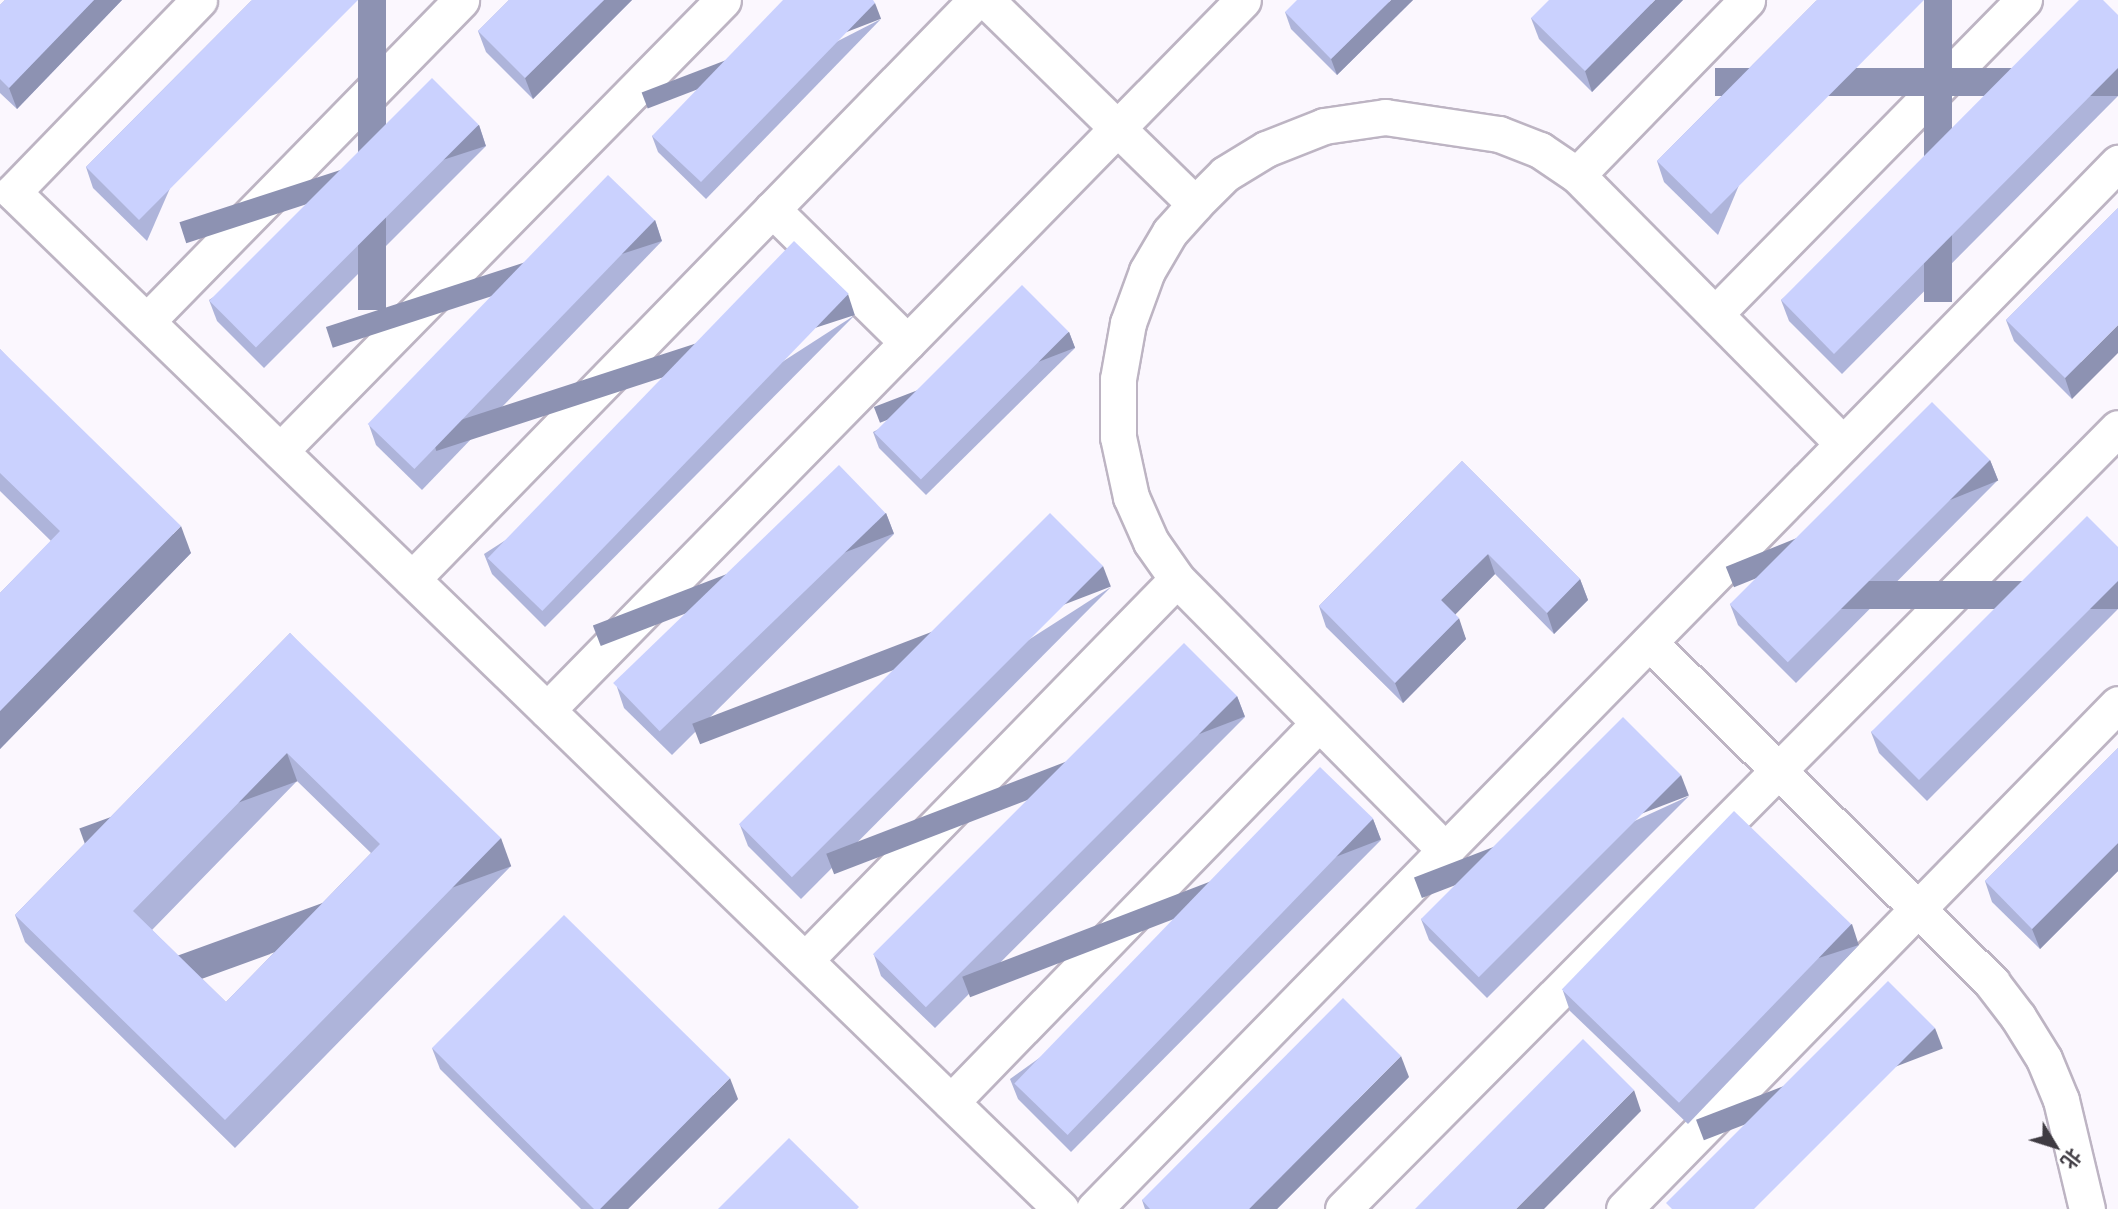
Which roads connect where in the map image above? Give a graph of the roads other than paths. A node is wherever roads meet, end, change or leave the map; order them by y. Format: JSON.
{"nodes":[{"id":1,"x":199,"y":0,"type":"edge"},
{"id":2,"x":461,"y":0,"type":"edge"},
{"id":3,"x":723,"y":0,"type":"edge"},
{"id":4,"x":976,"y":0,"type":"edge"},
{"id":5,"x":986,"y":0,"type":"edge"},
{"id":6,"x":1243,"y":0,"type":"edge"},
{"id":7,"x":1746,"y":0,"type":"edge"},
{"id":8,"x":2024,"y":0,"type":"edge"},
{"id":9,"x":1117,"y":128,"type":"junction"},
{"id":10,"x":2118,"y":163,"type":"edge"},
{"id":11,"x":1577,"y":175,"type":"junction"},
{"id":12,"x":1195,"y":204,"type":"junction"},
{"id":13,"x":772,"y":209,"type":"junction"},
{"id":14,"x":1715,"y":314,"type":"junction"},
{"id":15,"x":147,"y":321,"type":"junction"},
{"id":16,"x":907,"y":342,"type":"junction"},
{"id":17,"x":2118,"y":428,"type":"edge"},
{"id":18,"x":1843,"y":444,"type":"junction"},
{"id":19,"x":280,"y":451,"type":"junction"},
{"id":20,"x":412,"y":579,"type":"junction"},
{"id":21,"x":1177,"y":579,"type":"junction"},
{"id":22,"x":1649,"y":642,"type":"junction"},
{"id":23,"x":2118,"y":704,"type":"edge"},
{"id":24,"x":547,"y":710,"type":"junction"},
{"id":25,"x":1319,"y":723,"type":"junction"},
{"id":26,"x":1778,"y":771,"type":"junction"},
{"id":27,"x":1446,"y":851,"type":"junction"},
{"id":28,"x":1917,"y":909,"type":"junction"},
{"id":29,"x":805,"y":960,"type":"junction"},
{"id":30,"x":951,"y":1102,"type":"junction"},
{"id":31,"x":1061,"y":1209,"type":"edge"},
{"id":32,"x":1094,"y":1209,"type":"edge"},
{"id":33,"x":1343,"y":1209,"type":"edge"},
{"id":34,"x":1624,"y":1209,"type":"edge"},
{"id":35,"x":2087,"y":1209,"type":"edge"}],
"edges":[{"from":1,"to":15,"type":"street"},
{"from":2,"to":15,"type":"street"},
{"from":3,"to":19,"type":"street"},
{"from":4,"to":13,"type":"street"},
{"from":5,"to":9,"type":"street"},
{"from":6,"to":9,"type":"street"},
{"from":7,"to":11,"type":"street"},
{"from":8,"to":14,"type":"street"},
{"from":9,"to":12,"type":"street"},
{"from":9,"to":16,"type":"street"},
{"from":10,"to":18,"type":"street"},
{"from":11,"to":12,"type":"street"},
{"from":11,"to":14,"type":"street"},
{"from":12,"to":21,"type":"street"},
{"from":13,"to":16,"type":"street"},
{"from":13,"to":20,"type":"street"},
{"from":14,"to":18,"type":"street"},
{"from":15,"to":19,"type":"street"},
{"from":16,"to":24,"type":"street"},
{"from":17,"to":26,"type":"street"},
{"from":18,"to":22,"type":"street"},
{"from":19,"to":20,"type":"street"},
{"from":20,"to":24,"type":"street"},
{"from":21,"to":25,"type":"street"},
{"from":21,"to":29,"type":"street"},
{"from":22,"to":26,"type":"street"},
{"from":22,"to":27,"type":"street"},
{"from":23,"to":28,"type":"street"},
{"from":24,"to":29,"type":"street"},
{"from":25,"to":27,"type":"street"},
{"from":25,"to":30,"type":"street"},
{"from":26,"to":28,"type":"street"},
{"from":26,"to":33,"type":"street"},
{"from":27,"to":32,"type":"street"},
{"from":28,"to":34,"type":"street"},
{"from":28,"to":35,"type":"street"},
{"from":29,"to":30,"type":"street"},
{"from":30,"to":31,"type":"street"}]}
